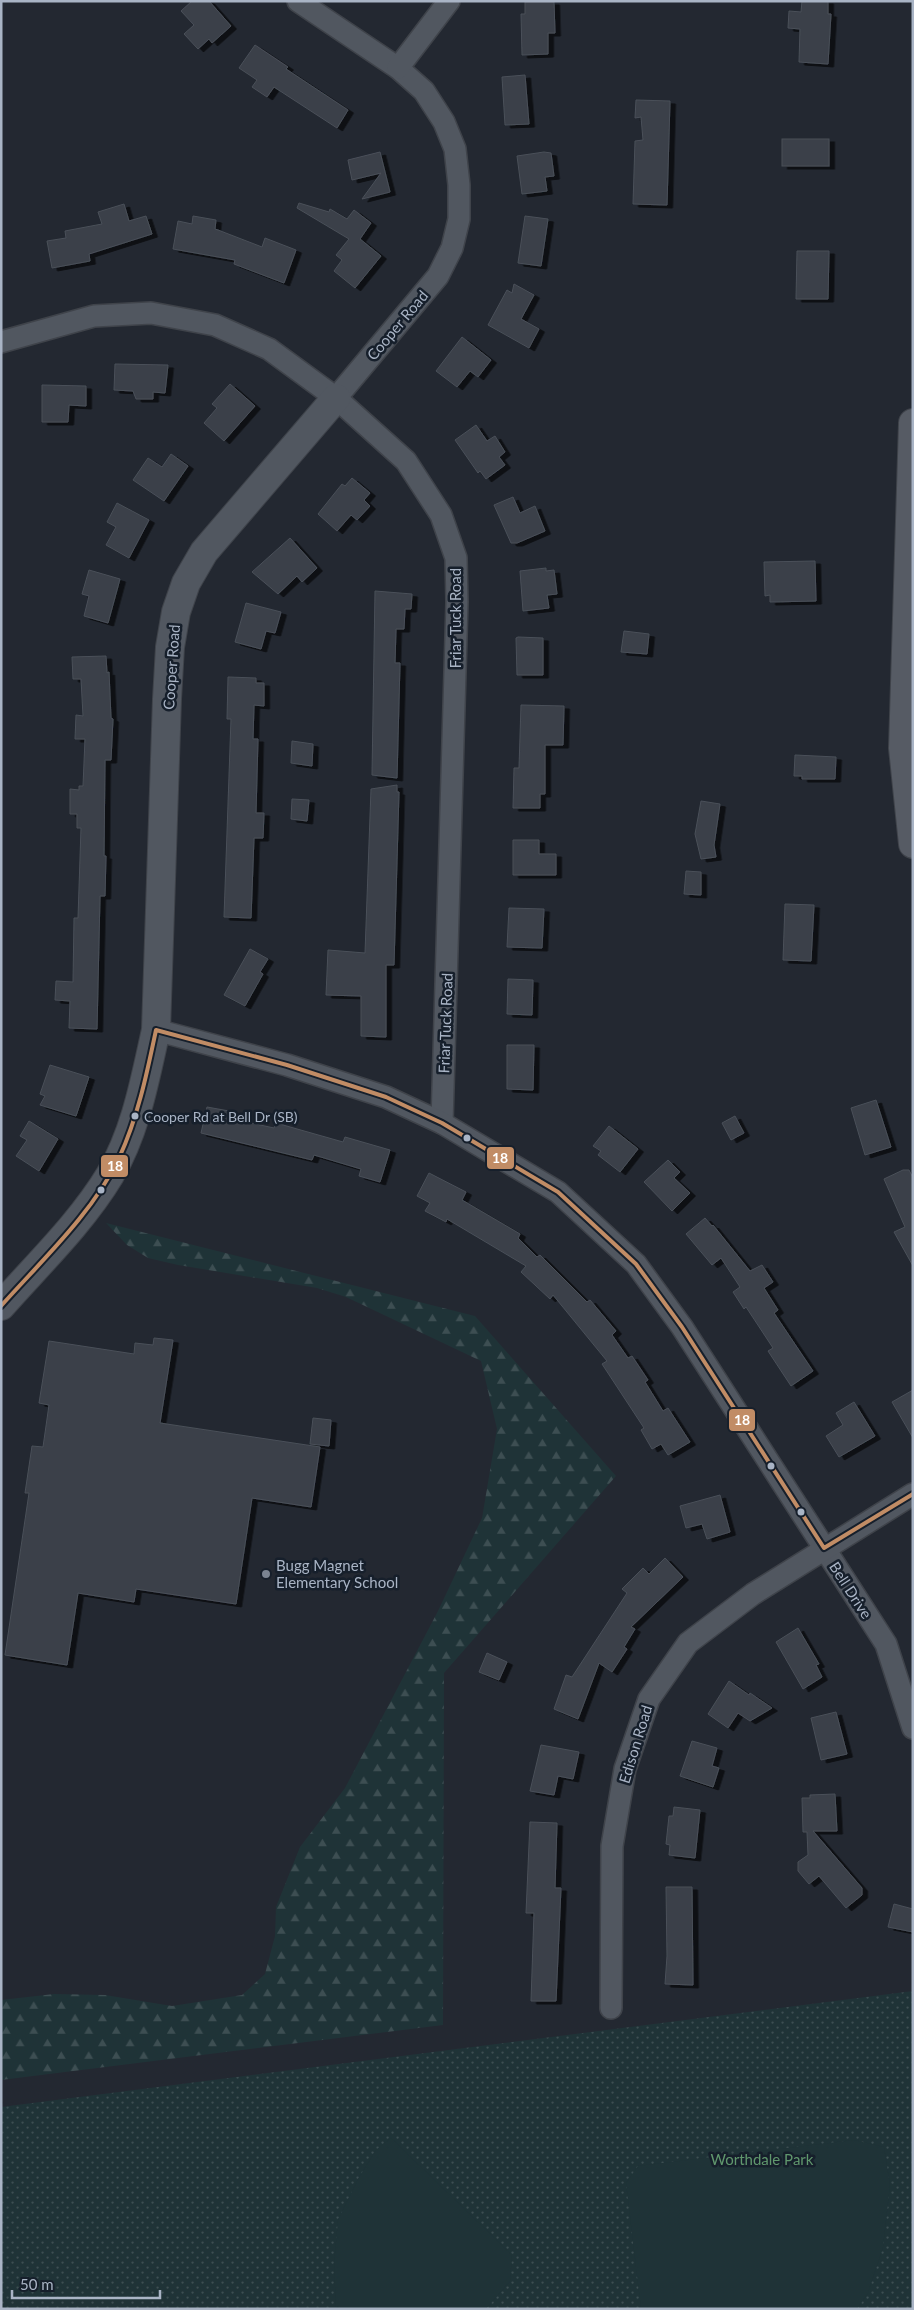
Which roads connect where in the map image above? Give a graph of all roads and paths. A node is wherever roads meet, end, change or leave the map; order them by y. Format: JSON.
{"nodes":[{"id":1,"x":298,"y":1,"type":"edge"},
{"id":2,"x":449,"y":1,"type":"edge"},
{"id":3,"x":398,"y":68,"type":"junction"},
{"id":4,"x":1,"y":342,"type":"edge"},
{"id":5,"x":336,"y":398,"type":"junction"},
{"id":6,"x":913,"y":423,"type":"edge"},
{"id":7,"x":913,"y":844,"type":"edge"},
{"id":8,"x":156,"y":1030,"type":"junction"},
{"id":9,"x":442,"y":1123,"type":"junction"},
{"id":10,"x":1,"y":1306,"type":"edge"},
{"id":11,"x":913,"y":1494,"type":"edge"},
{"id":12,"x":824,"y":1548,"type":"junction"},
{"id":13,"x":913,"y":1728,"type":"edge"},
{"id":14,"x":611,"y":2008,"type":"dead end"}],
"edges":[{"from":1,"to":3,"type":"street","name":"Cooper Road"},
{"from":2,"to":3,"type":"street"},
{"from":3,"to":5,"type":"street","name":"Cooper Road"},
{"from":4,"to":5,"type":"street","name":"Friar Tuck Road"},
{"from":5,"to":8,"type":"street","name":"Cooper Road"},
{"from":5,"to":9,"type":"street","name":"Friar Tuck Road"},
{"from":6,"to":7,"type":"main road"},
{"from":8,"to":9,"type":"street","name":"Bell Drive"},
{"from":8,"to":10,"type":"street","name":"Cooper Road"},
{"from":9,"to":12,"type":"street","name":"Bell Drive"},
{"from":11,"to":12,"type":"street","name":"Edison Road"},
{"from":12,"to":13,"type":"street","name":"Bell Drive"},
{"from":12,"to":14,"type":"street","name":"Edison Road"}]}
